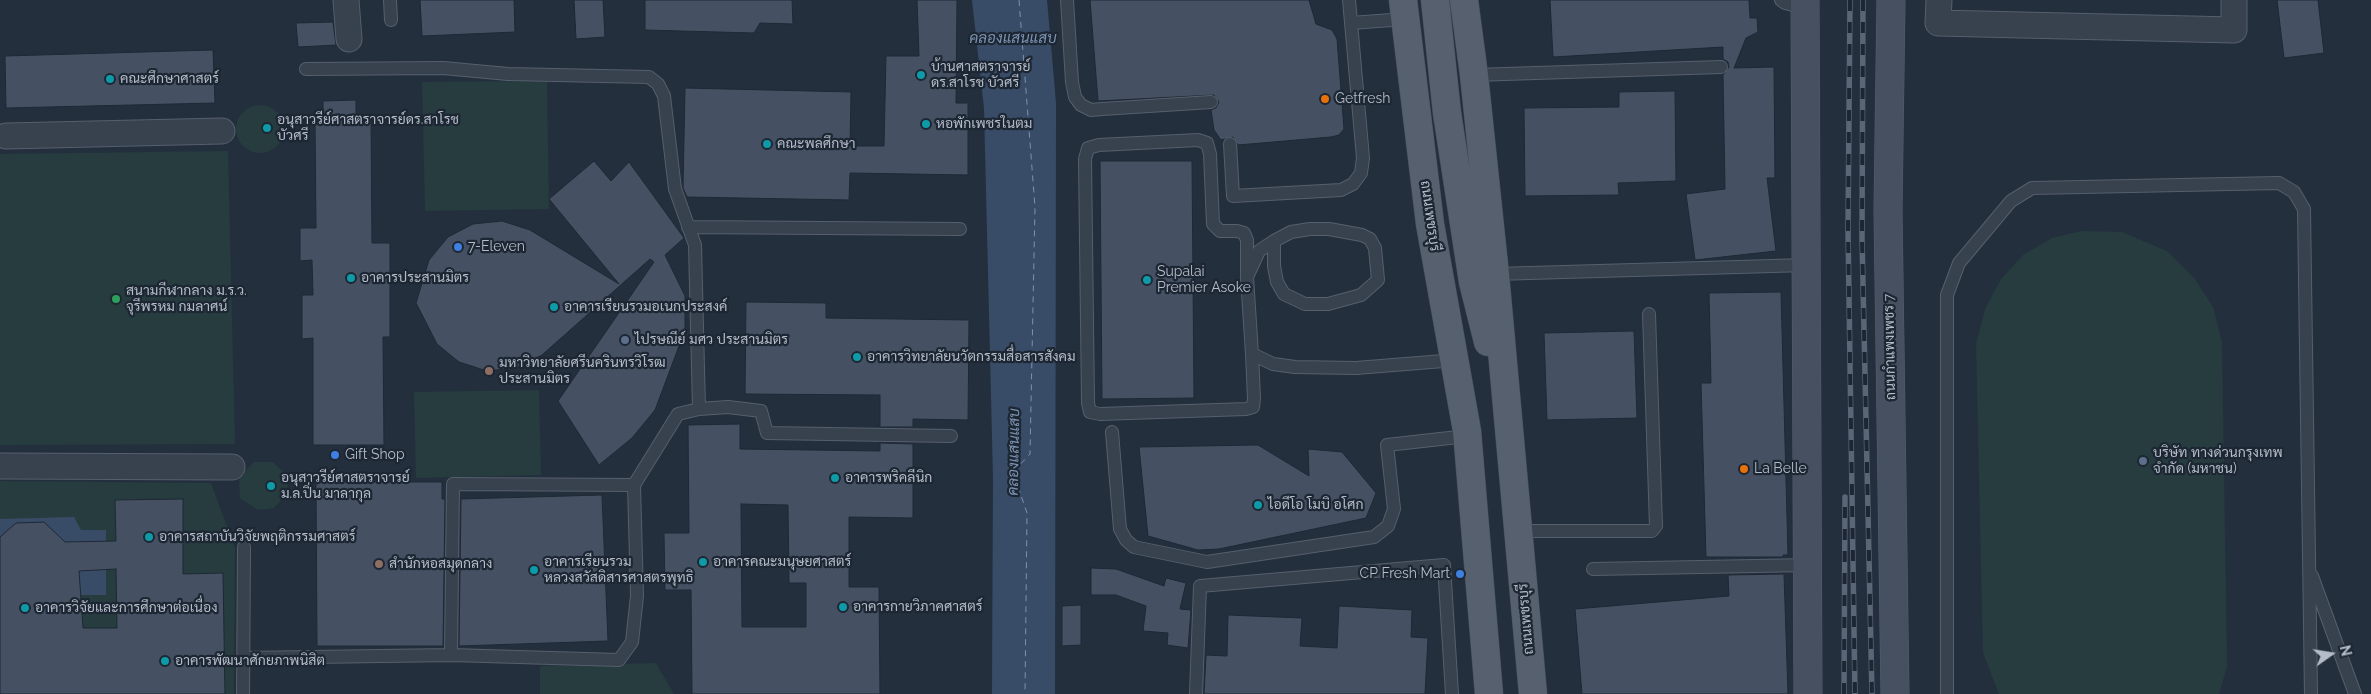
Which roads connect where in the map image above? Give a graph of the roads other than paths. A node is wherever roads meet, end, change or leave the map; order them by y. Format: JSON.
{"nodes":[{"id":1,"x":346,"y":0,"type":"edge"},
{"id":2,"x":390,"y":0,"type":"edge"},
{"id":3,"x":1067,"y":0,"type":"edge"},
{"id":4,"x":1349,"y":0,"type":"edge"},
{"id":5,"x":1435,"y":0,"type":"edge"},
{"id":6,"x":1464,"y":0,"type":"edge"},
{"id":7,"x":1891,"y":0,"type":"edge"},
{"id":8,"x":1939,"y":0,"type":"edge"},
{"id":9,"x":2234,"y":0,"type":"edge"},
{"id":10,"x":1797,"y":3,"type":"edge"},
{"id":11,"x":1404,"y":10,"type":"edge"},
{"id":12,"x":391,"y":20,"type":"dead end"},
{"id":13,"x":1351,"y":23,"type":"junction"},
{"id":14,"x":348,"y":39,"type":"dead end"},
{"id":15,"x":1721,"y":67,"type":"dead end"},
{"id":16,"x":306,"y":69,"type":"dead end"},
{"id":17,"x":1474,"y":75,"type":"junction"},
{"id":18,"x":1211,"y":102,"type":"dead end"},
{"id":19,"x":222,"y":131,"type":"dead end"},
{"id":20,"x":6,"y":136,"type":"dead end"},
{"id":21,"x":1230,"y":144,"type":"dead end"},
{"id":22,"x":688,"y":227,"type":"junction"},
{"id":23,"x":960,"y":229,"type":"dead end"},
{"id":24,"x":1274,"y":241,"type":"junction"},
{"id":25,"x":1808,"y":265,"type":"junction"},
{"id":26,"x":1247,"y":277,"type":"junction"},
{"id":27,"x":1484,"y":278,"type":"junction"},
{"id":28,"x":1648,"y":314,"type":"dead end"},
{"id":29,"x":1252,"y":354,"type":"junction"},
{"id":30,"x":1456,"y":360,"type":"junction"},
{"id":31,"x":699,"y":409,"type":"junction"},
{"id":32,"x":1112,"y":432,"type":"dead end"},
{"id":33,"x":1467,"y":434,"type":"junction"},
{"id":34,"x":952,"y":436,"type":"dead end"},
{"id":35,"x":0,"y":466,"type":"edge"},
{"id":36,"x":232,"y":467,"type":"dead end"},
{"id":37,"x":634,"y":485,"type":"junction"},
{"id":38,"x":1518,"y":531,"type":"junction"},
{"id":39,"x":244,"y":547,"type":"dead end"},
{"id":40,"x":1808,"y":564,"type":"junction"},
{"id":41,"x":2309,"y":566,"type":"junction"},
{"id":42,"x":1593,"y":569,"type":"dead end"},
{"id":43,"x":451,"y":655,"type":"junction"},
{"id":44,"x":243,"y":658,"type":"junction"},
{"id":45,"x":243,"y":694,"type":"edge"},
{"id":46,"x":1196,"y":694,"type":"edge"},
{"id":47,"x":1452,"y":694,"type":"edge"},
{"id":48,"x":1489,"y":694,"type":"edge"},
{"id":49,"x":1533,"y":694,"type":"edge"},
{"id":50,"x":1808,"y":694,"type":"edge"},
{"id":51,"x":1895,"y":694,"type":"edge"},
{"id":52,"x":1947,"y":694,"type":"edge"},
{"id":53,"x":2311,"y":694,"type":"edge"},
{"id":54,"x":2355,"y":694,"type":"edge"}],
"edges":[{"from":1,"to":14,"type":"street"},
{"from":2,"to":12,"type":"lane"},
{"from":3,"to":18,"type":"lane"},
{"from":4,"to":13,"type":"lane"},
{"from":5,"to":27,"type":"main road","name":"ถนนเพชรบุรี"},
{"from":6,"to":17,"type":"main road","name":"ถนนเพชรบุรี"},
{"from":7,"to":51,"type":"street","name":"ถนนกำแพงเพชร 7"},
{"from":8,"to":9,"type":"street"},
{"from":10,"to":25,"type":"street"},
{"from":11,"to":13,"type":"lane"},
{"from":11,"to":30,"type":"main road","name":"ถนนเพชรบุรี"},
{"from":13,"to":21,"type":"lane"},
{"from":15,"to":17,"type":"lane"},
{"from":16,"to":22,"type":"lane"},
{"from":17,"to":27,"type":"main road","name":"ถนนเพชรบุรี"},
{"from":19,"to":20,"type":"street"},
{"from":22,"to":23,"type":"lane"},
{"from":22,"to":31,"type":"lane"},
{"from":24,"to":24,"type":"lane"},
{"from":24,"to":26,"type":"lane"},
{"from":25,"to":27,"type":"lane"},
{"from":25,"to":40,"type":"street"},
{"from":26,"to":29,"type":"lane"},
{"from":26,"to":29,"type":"lane"},
{"from":27,"to":33,"type":"main road","name":"ถนนเพชรบุรี"},
{"from":27,"to":38,"type":"main road","name":"ถนนเพชรบุรี"},
{"from":28,"to":38,"type":"lane"},
{"from":29,"to":30,"type":"lane"},
{"from":30,"to":33,"type":"main road","name":"ถนนเพชรบุรี"},
{"from":31,"to":34,"type":"lane"},
{"from":31,"to":37,"type":"lane"},
{"from":32,"to":33,"type":"lane"},
{"from":33,"to":48,"type":"main road","name":"ถนนเพชรบุรี"},
{"from":35,"to":36,"type":"street"},
{"from":37,"to":43,"type":"lane"},
{"from":37,"to":43,"type":"lane"},
{"from":38,"to":49,"type":"main road","name":"ถนนเพชรบุรี"},
{"from":39,"to":44,"type":"lane"},
{"from":40,"to":42,"type":"lane"},
{"from":40,"to":50,"type":"street"},
{"from":41,"to":52,"type":"lane"},
{"from":41,"to":53,"type":"lane"},
{"from":41,"to":54,"type":"lane"},
{"from":43,"to":44,"type":"lane"},
{"from":44,"to":45,"type":"lane"},
{"from":46,"to":47,"type":"lane"}]}
